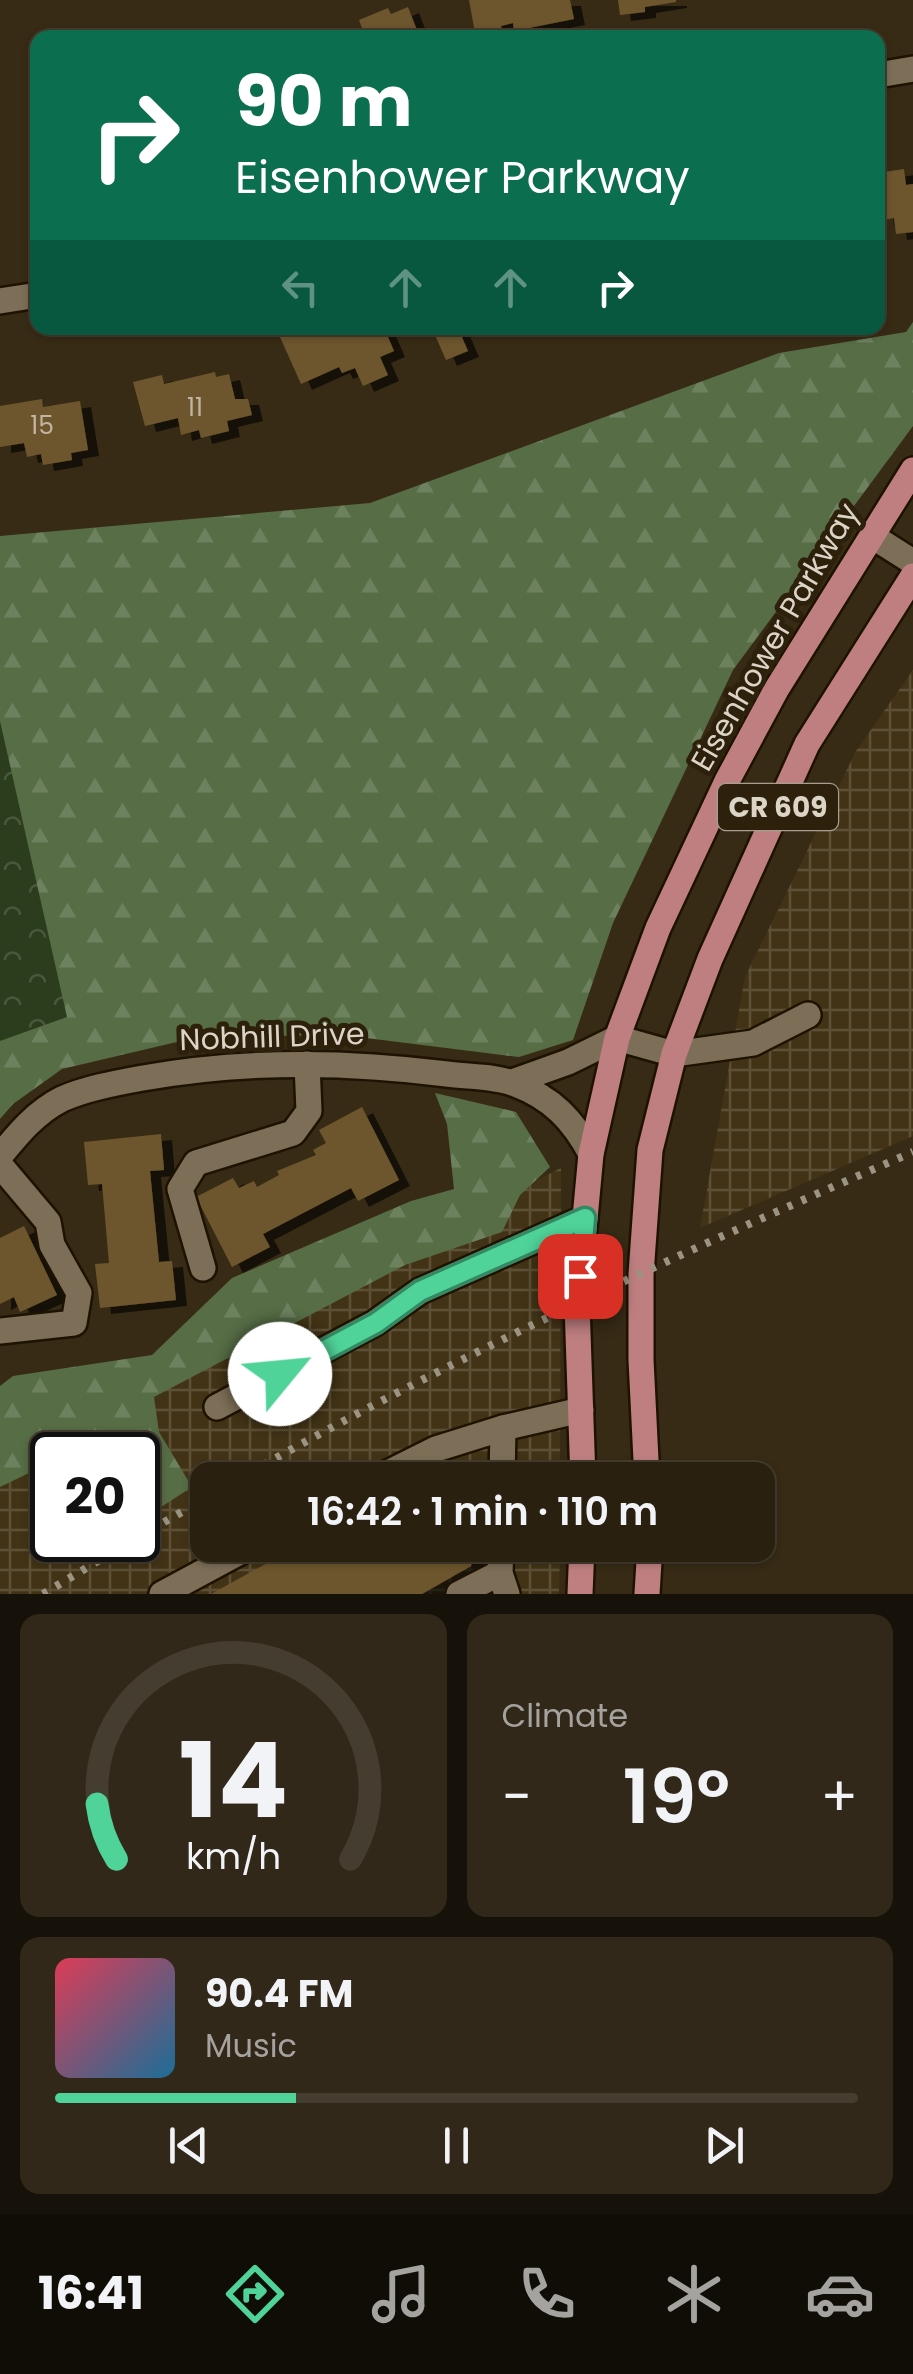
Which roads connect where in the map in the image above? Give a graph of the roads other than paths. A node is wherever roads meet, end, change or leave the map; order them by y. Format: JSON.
{"nodes":[{"id":1,"x":913,"y":69,"type":"edge"},
{"id":2,"x":885,"y":73,"type":"edge"},
{"id":3,"x":30,"y":297,"type":"edge"},
{"id":4,"x":0,"y":301,"type":"edge"},
{"id":5,"x":913,"y":471,"type":"edge"},
{"id":6,"x":872,"y":536,"type":"junction"},
{"id":7,"x":913,"y":562,"type":"edge"},
{"id":8,"x":913,"y":576,"type":"edge"},
{"id":9,"x":808,"y":1015,"type":"dead end"},
{"id":10,"x":617,"y":1038,"type":"junction"},
{"id":11,"x":674,"y":1054,"type":"junction"},
{"id":12,"x":307,"y":1064,"type":"junction"},
{"id":13,"x":512,"y":1082,"type":"junction"},
{"id":14,"x":591,"y":1154,"type":"junction"},
{"id":15,"x":0,"y":1156,"type":"edge"},
{"id":16,"x":0,"y":1164,"type":"edge"},
{"id":17,"x":585,"y":1218,"type":"junction"},
{"id":18,"x":203,"y":1268,"type":"dead end"},
{"id":19,"x":0,"y":1331,"type":"edge"},
{"id":20,"x":217,"y":1408,"type":"dead end"},
{"id":21,"x":581,"y":1410,"type":"junction"},
{"id":22,"x":503,"y":1428,"type":"junction"},
{"id":23,"x":409,"y":1462,"type":"edge"},
{"id":24,"x":502,"y":1462,"type":"edge"},
{"id":25,"x":582,"y":1462,"type":"edge"},
{"id":26,"x":646,"y":1462,"type":"edge"},
{"id":27,"x":222,"y":1562,"type":"edge"},
{"id":28,"x":581,"y":1562,"type":"edge"},
{"id":29,"x":649,"y":1562,"type":"edge"},
{"id":30,"x":504,"y":1583,"type":"edge"},
{"id":31,"x":162,"y":1594,"type":"edge"},
{"id":32,"x":459,"y":1594,"type":"edge"},
{"id":33,"x":580,"y":1594,"type":"edge"},
{"id":34,"x":647,"y":1594,"type":"edge"}],
"edges":[{"from":1,"to":2,"type":"street"},
{"from":3,"to":4,"type":"street"},
{"from":5,"to":6,"type":"main road","name":"Eisenhower Parkway","number":"CR 609"},
{"from":6,"to":7,"type":"street"},
{"from":6,"to":10,"type":"main road","name":"Eisenhower Parkway","number":"CR 609"},
{"from":8,"to":11,"type":"main road","number":"CR 609"},
{"from":9,"to":11,"type":"street"},
{"from":10,"to":11,"type":"street"},
{"from":10,"to":13,"type":"street"},
{"from":10,"to":14,"type":"main road","name":"Eisenhower Parkway","number":"CR 609"},
{"from":11,"to":26,"type":"main road","number":"CR 609"},
{"from":12,"to":13,"type":"street","name":"Nobhill Drive"},
{"from":12,"to":15,"type":"street","name":"Nobhill Drive"},
{"from":12,"to":18,"type":"street"},
{"from":13,"to":14,"type":"street"},
{"from":14,"to":17,"type":"main road","name":"Eisenhower Parkway","number":"CR 609"},
{"from":16,"to":19,"type":"street"},
{"from":17,"to":20,"type":"street"},
{"from":17,"to":21,"type":"main road","name":"Eisenhower Parkway","number":"CR 609"},
{"from":21,"to":22,"type":"street"},
{"from":21,"to":25,"type":"main road","name":"Eisenhower Parkway","number":"CR 609"},
{"from":22,"to":23,"type":"street"},
{"from":22,"to":24,"type":"street"},
{"from":27,"to":31,"type":"street"},
{"from":28,"to":33,"type":"main road"},
{"from":29,"to":34,"type":"main road"},
{"from":30,"to":32,"type":"street"}]}
